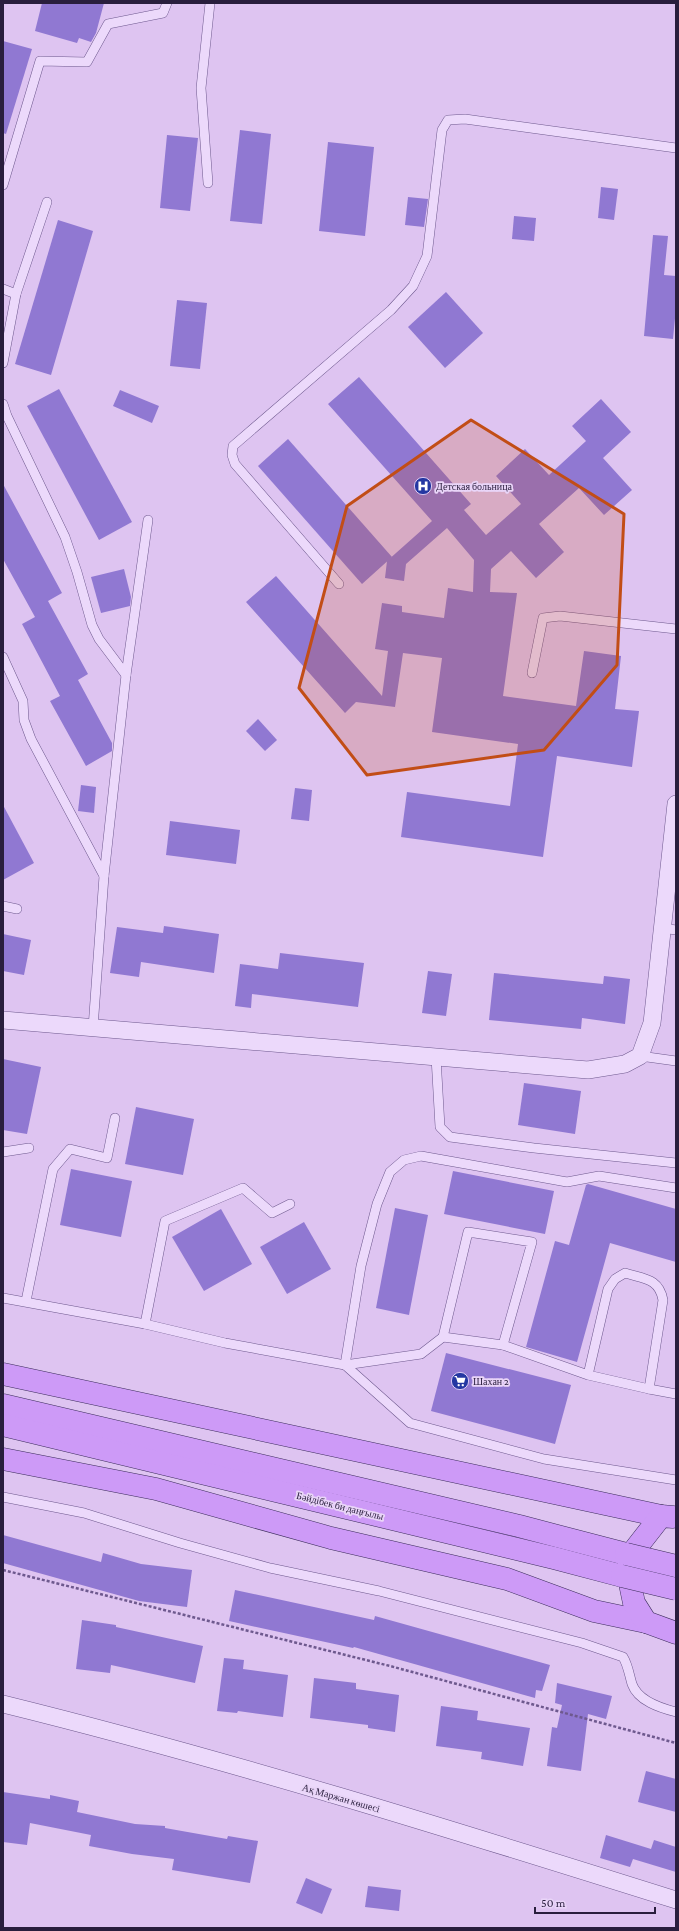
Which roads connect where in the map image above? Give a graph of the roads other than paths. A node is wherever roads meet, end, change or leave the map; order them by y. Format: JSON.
{"nodes":[{"id":1,"x":167,"y":3,"type":"edge"},
{"id":2,"x":210,"y":3,"type":"edge"},
{"id":3,"x":676,"y":148,"type":"edge"},
{"id":4,"x":208,"y":183,"type":"dead end"},
{"id":5,"x":3,"y":185,"type":"edge"},
{"id":6,"x":47,"y":202,"type":"dead end"},
{"id":7,"x":3,"y":289,"type":"edge"},
{"id":8,"x":16,"y":294,"type":"junction"},
{"id":9,"x":3,"y":363,"type":"edge"},
{"id":10,"x":3,"y":404,"type":"edge"},
{"id":11,"x":148,"y":520,"type":"dead end"},
{"id":12,"x":339,"y":584,"type":"dead end"},
{"id":13,"x":676,"y":629,"type":"edge"},
{"id":14,"x":3,"y":657,"type":"edge"},
{"id":15,"x":532,"y":673,"type":"dead end"},
{"id":16,"x":126,"y":675,"type":"junction"},
{"id":17,"x":676,"y":804,"type":"edge"},
{"id":18,"x":104,"y":876,"type":"junction"},
{"id":19,"x":3,"y":906,"type":"edge"},
{"id":20,"x":17,"y":909,"type":"dead end"},
{"id":21,"x":669,"y":929,"type":"edge"},
{"id":22,"x":3,"y":1020,"type":"edge"},
{"id":23,"x":93,"y":1028,"type":"junction"},
{"id":24,"x":640,"y":1056,"type":"junction"},
{"id":25,"x":436,"y":1057,"type":"junction"},
{"id":26,"x":676,"y":1061,"type":"edge"},
{"id":27,"x":115,"y":1118,"type":"dead end"},
{"id":28,"x":29,"y":1148,"type":"dead end"},
{"id":29,"x":3,"y":1152,"type":"edge"},
{"id":30,"x":676,"y":1164,"type":"edge"},
{"id":31,"x":676,"y":1188,"type":"edge"},
{"id":32,"x":290,"y":1204,"type":"dead end"},
{"id":33,"x":3,"y":1298,"type":"edge"},
{"id":34,"x":26,"y":1301,"type":"junction"},
{"id":35,"x":145,"y":1324,"type":"junction"},
{"id":36,"x":443,"y":1337,"type":"junction"},
{"id":37,"x":503,"y":1345,"type":"junction"},
{"id":38,"x":345,"y":1365,"type":"junction"},
{"id":39,"x":3,"y":1374,"type":"edge"},
{"id":40,"x":588,"y":1375,"type":"junction"},
{"id":41,"x":649,"y":1389,"type":"junction"},
{"id":42,"x":676,"y":1394,"type":"edge"},
{"id":43,"x":3,"y":1405,"type":"edge"},
{"id":44,"x":3,"y":1425,"type":"edge"},
{"id":45,"x":3,"y":1459,"type":"edge"},
{"id":46,"x":676,"y":1480,"type":"edge"},
{"id":47,"x":3,"y":1497,"type":"edge"},
{"id":48,"x":668,"y":1516,"type":"edge"},
{"id":49,"x":676,"y":1566,"type":"edge"},
{"id":50,"x":676,"y":1589,"type":"edge"},
{"id":51,"x":646,"y":1622,"type":"junction"},
{"id":52,"x":676,"y":1633,"type":"edge"},
{"id":53,"x":3,"y":1704,"type":"edge"},
{"id":54,"x":676,"y":1712,"type":"edge"},
{"id":55,"x":676,"y":1900,"type":"edge"}],
"edges":[{"from":1,"to":5,"type":"lane"},
{"from":2,"to":4,"type":"lane"},
{"from":3,"to":12,"type":"lane"},
{"from":6,"to":8,"type":"lane"},
{"from":7,"to":8,"type":"lane"},
{"from":8,"to":9,"type":"lane"},
{"from":10,"to":16,"type":"lane"},
{"from":11,"to":16,"type":"lane"},
{"from":13,"to":15,"type":"lane"},
{"from":14,"to":18,"type":"lane"},
{"from":16,"to":18,"type":"lane"},
{"from":17,"to":21,"type":"street"},
{"from":18,"to":23,"type":"lane"},
{"from":19,"to":20,"type":"lane"},
{"from":21,"to":24,"type":"street"},
{"from":22,"to":23,"type":"street"},
{"from":23,"to":25,"type":"street"},
{"from":24,"to":25,"type":"street"},
{"from":24,"to":26,"type":"lane"},
{"from":25,"to":30,"type":"lane"},
{"from":27,"to":34,"type":"lane"},
{"from":28,"to":29,"type":"lane"},
{"from":31,"to":38,"type":"lane"},
{"from":32,"to":35,"type":"lane"},
{"from":33,"to":34,"type":"lane"},
{"from":34,"to":35,"type":"lane"},
{"from":35,"to":38,"type":"lane"},
{"from":36,"to":37,"type":"lane"},
{"from":36,"to":37,"type":"lane"},
{"from":36,"to":38,"type":"lane"},
{"from":37,"to":40,"type":"lane"},
{"from":38,"to":46,"type":"lane"},
{"from":39,"to":48,"type":"main road"},
{"from":40,"to":41,"type":"lane"},
{"from":40,"to":41,"type":"lane"},
{"from":41,"to":42,"type":"lane"},
{"from":43,"to":49,"type":"main road","name":"Бәйдібек би даңғылы","bridge":true},
{"from":44,"to":50,"type":"main road","name":"Бәйдібек би даңғылы","bridge":true},
{"from":45,"to":51,"type":"main road"},
{"from":47,"to":54,"type":"lane"},
{"from":48,"to":51,"type":"main road"},
{"from":51,"to":52,"type":"main road"},
{"from":53,"to":55,"type":"street","name":"Ақ Маржан көшесі"}]}
